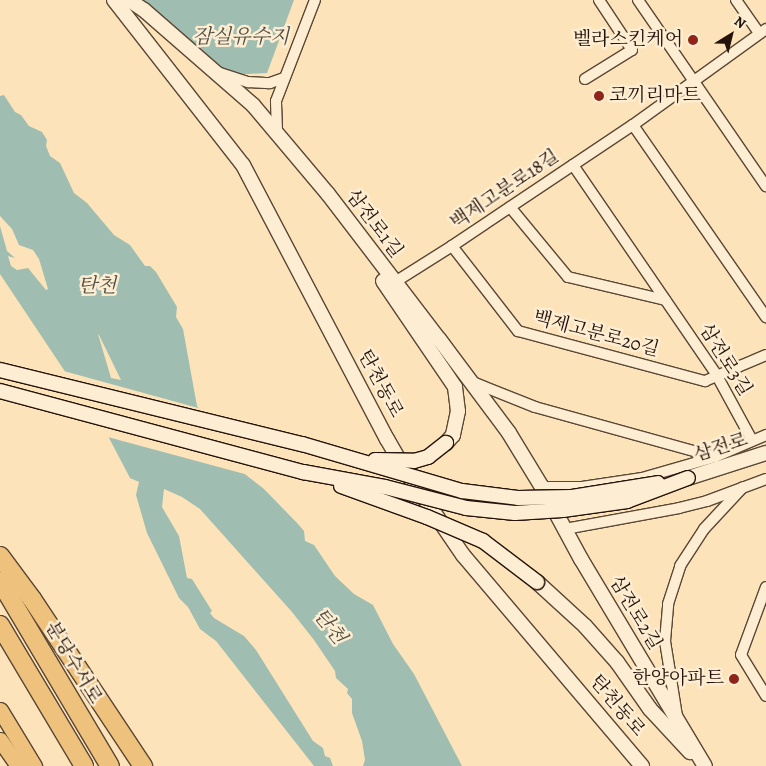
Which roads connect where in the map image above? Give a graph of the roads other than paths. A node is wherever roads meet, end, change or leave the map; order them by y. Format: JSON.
{"nodes":[{"id":1,"x":114,"y":0,"type":"edge"},
{"id":2,"x":128,"y":0,"type":"edge"},
{"id":3,"x":316,"y":0,"type":"edge"},
{"id":4,"x":599,"y":0,"type":"edge"},
{"id":5,"x":638,"y":0,"type":"edge"},
{"id":6,"x":736,"y":0,"type":"edge"},
{"id":7,"x":763,"y":31,"type":"edge"},
{"id":8,"x":216,"y":72,"type":"junction"},
{"id":9,"x":284,"y":78,"type":"junction"},
{"id":10,"x":585,"y":79,"type":"dead end"},
{"id":11,"x":694,"y":80,"type":"junction"},
{"id":12,"x":633,"y":125,"type":"junction"},
{"id":13,"x":277,"y":131,"type":"junction"},
{"id":14,"x":573,"y":165,"type":"junction"},
{"id":15,"x":766,"y":186,"type":"edge"},
{"id":16,"x":510,"y":207,"type":"junction"},
{"id":17,"x":345,"y":216,"type":"junction"},
{"id":18,"x":452,"y":246,"type":"junction"},
{"id":19,"x":395,"y":282,"type":"junction"},
{"id":20,"x":665,"y":300,"type":"junction"},
{"id":21,"x":764,"y":311,"type":"edge"},
{"id":22,"x":766,"y":355,"type":"edge"},
{"id":23,"x":0,"y":370,"type":"edge"},
{"id":24,"x":716,"y":374,"type":"junction"},
{"id":25,"x":470,"y":381,"type":"junction"},
{"id":26,"x":0,"y":392,"type":"edge"},
{"id":27,"x":766,"y":435,"type":"edge"},
{"id":28,"x":752,"y":440,"type":"junction"},
{"id":29,"x":302,"y":444,"type":"junction"},
{"id":30,"x":766,"y":453,"type":"edge"},
{"id":31,"x":714,"y":457,"type":"junction"},
{"id":32,"x":303,"y":472,"type":"junction"},
{"id":33,"x":688,"y":478,"type":"junction"},
{"id":34,"x":766,"y":479,"type":"edge"},
{"id":35,"x":542,"y":487,"type":"junction"},
{"id":36,"x":743,"y":487,"type":"junction"},
{"id":37,"x":551,"y":505,"type":"joint"},
{"id":38,"x":565,"y":530,"type":"junction"},
{"id":39,"x":0,"y":556,"type":"edge"},
{"id":40,"x":0,"y":582,"type":"edge"},
{"id":41,"x":766,"y":587,"type":"edge"},
{"id":42,"x":0,"y":625,"type":"edge"},
{"id":43,"x":766,"y":696,"type":"edge"},
{"id":44,"x":0,"y":710,"type":"edge"},
{"id":45,"x":679,"y":722,"type":"junction"},
{"id":46,"x":0,"y":740,"type":"edge"},
{"id":47,"x":18,"y":766,"type":"edge"},
{"id":48,"x":34,"y":766,"type":"edge"},
{"id":49,"x":84,"y":766,"type":"edge"},
{"id":50,"x":110,"y":766,"type":"edge"},
{"id":51,"x":143,"y":766,"type":"edge"},
{"id":52,"x":642,"y":766,"type":"edge"},
{"id":53,"x":704,"y":766,"type":"edge"}],
"edges":[{"from":1,"to":52,"type":"main road","name":"탄천동로"},
{"from":2,"to":8,"type":"main road","name":"삼전로1길"},
{"from":3,"to":9,"type":"street"},
{"from":4,"to":10,"type":"street"},
{"from":5,"to":11,"type":"street"},
{"from":6,"to":7,"type":"street","name":"백제고분로18길"},
{"from":7,"to":11,"type":"street","name":"백제고분로18길"},
{"from":8,"to":9,"type":"street"},
{"from":8,"to":13,"type":"main road","name":"삼전로1길"},
{"from":9,"to":13,"type":"street"},
{"from":11,"to":12,"type":"street","name":"백제고분로18길"},
{"from":11,"to":15,"type":"street"},
{"from":12,"to":14,"type":"street","name":"백제고분로18길"},
{"from":12,"to":21,"type":"street"},
{"from":13,"to":17,"type":"main road","name":"삼전로1길"},
{"from":14,"to":16,"type":"street","name":"백제고분로18길"},
{"from":14,"to":20,"type":"street","name":"삼전로3길"},
{"from":16,"to":18,"type":"street","name":"백제고분로18길"},
{"from":16,"to":20,"type":"street"},
{"from":17,"to":19,"type":"main road","name":"삼전로1길"},
{"from":17,"to":29,"type":"main road","bridge":true},
{"from":18,"to":19,"type":"street","name":"백제고분로18길"},
{"from":18,"to":24,"type":"street","name":"백제고분로20길"},
{"from":19,"to":25,"type":"main road","name":"삼전로1길"},
{"from":20,"to":24,"type":"street","name":"삼전로3길"},
{"from":22,"to":24,"type":"street","name":"백제고분로20길"},
{"from":23,"to":29,"type":"main road","bridge":true},
{"from":24,"to":28,"type":"street","name":"삼전로3길"},
{"from":25,"to":31,"type":"street"},
{"from":25,"to":35,"type":"main road","name":"삼전로1길"},
{"from":26,"to":32,"type":"main road","bridge":true},
{"from":27,"to":28,"type":"street"},
{"from":28,"to":31,"type":"street"},
{"from":29,"to":33,"type":"main road","bridge":true},
{"from":30,"to":33,"type":"main road","name":"삼전로"},
{"from":31,"to":35,"type":"street"},
{"from":32,"to":33,"type":"main road","bridge":true},
{"from":32,"to":53,"type":"main road","bridge":true},
{"from":34,"to":36,"type":"street"},
{"from":35,"to":37,"type":"main road","name":"삼전로1길"},
{"from":36,"to":38,"type":"street"},
{"from":36,"to":45,"type":"street"},
{"from":37,"to":38,"type":"main road","name":"삼전로2길"},
{"from":38,"to":45,"type":"main road","name":"삼전로2길"},
{"from":39,"to":51,"type":"highway"},
{"from":40,"to":50,"type":"highway","name":"분당수서로"},
{"from":41,"to":43,"type":"street"},
{"from":42,"to":49,"type":"highway"},
{"from":44,"to":48,"type":"main road"},
{"from":45,"to":53,"type":"main road","name":"삼전로2길"},
{"from":46,"to":47,"type":"main road"}]}
